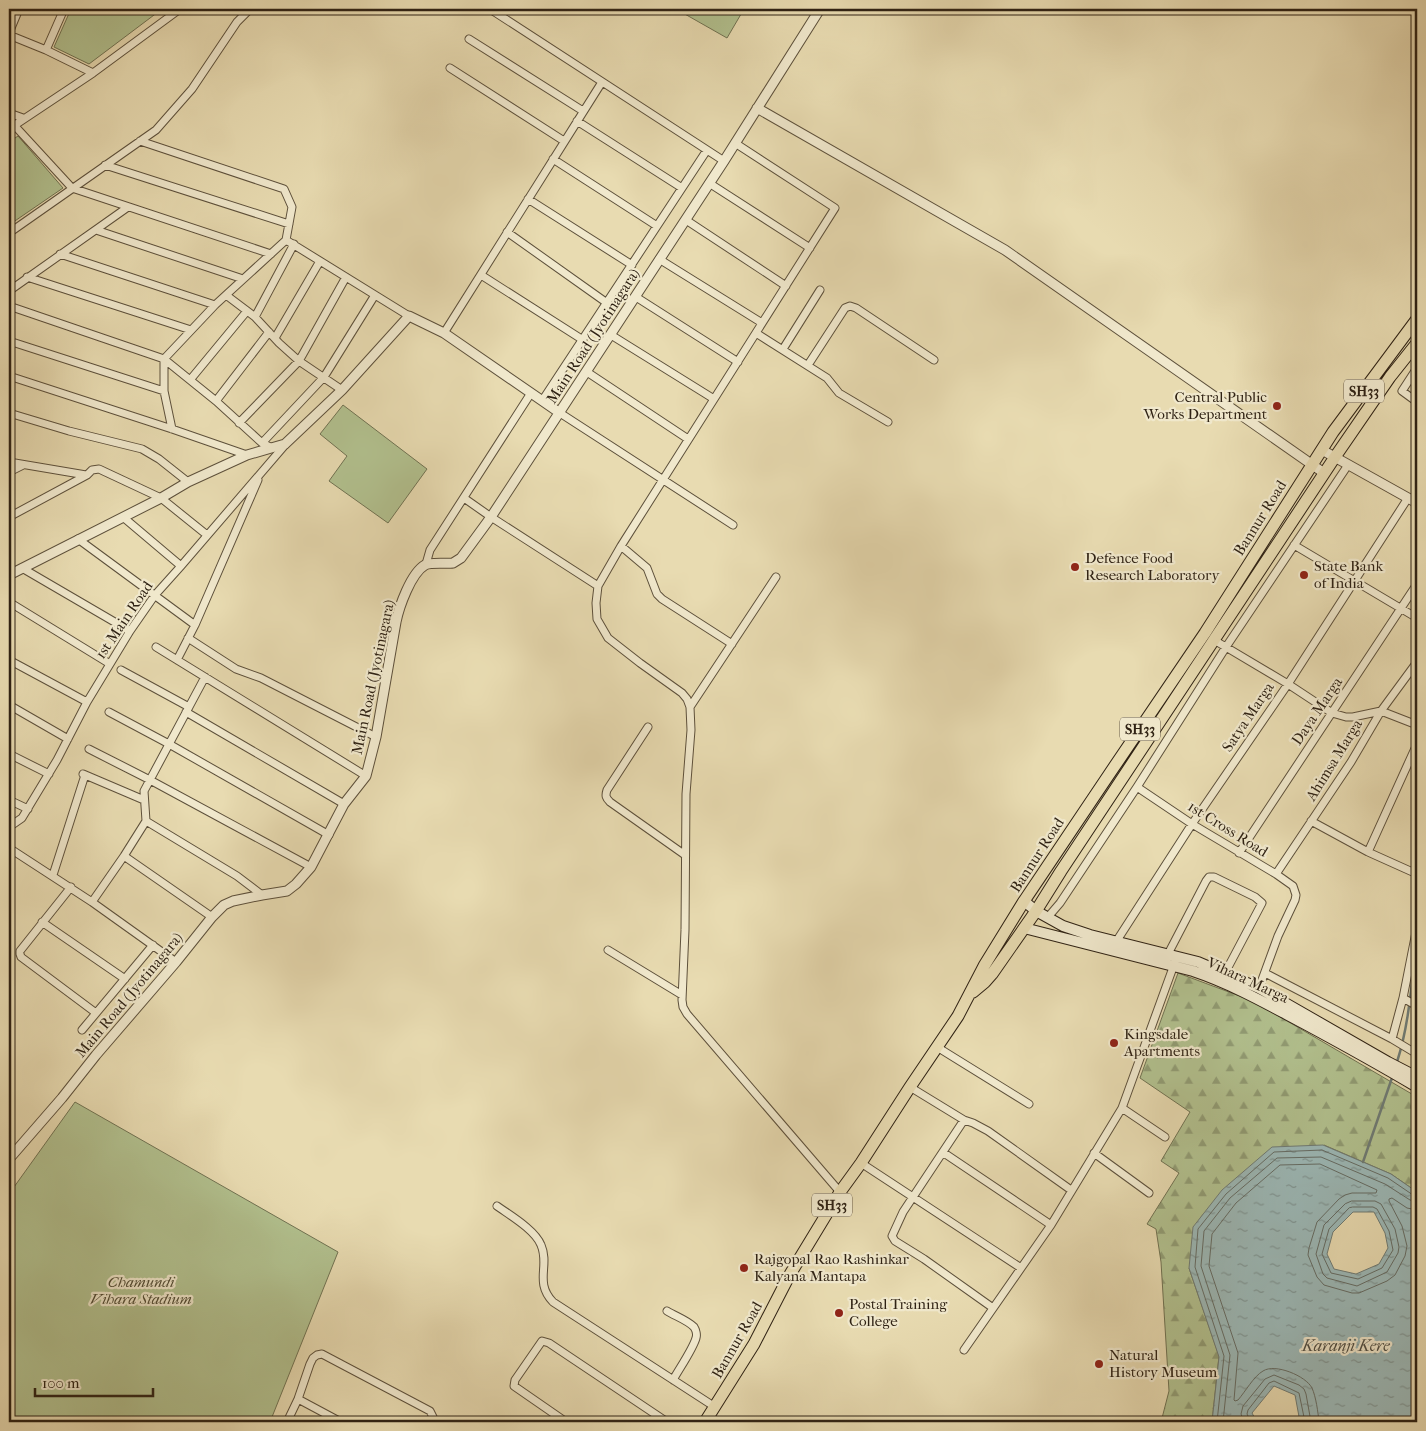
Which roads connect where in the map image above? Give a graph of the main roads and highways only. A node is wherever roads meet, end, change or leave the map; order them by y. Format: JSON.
{"nodes":[{"id":1,"x":1417,"y":319,"type":"edge"},
{"id":2,"x":1417,"y":342,"type":"edge"},
{"id":3,"x":1024,"y":901,"type":"junction"},
{"id":4,"x":1036,"y":911,"type":"junction"},
{"id":5,"x":1024,"y":928,"type":"junction"},
{"id":6,"x":1113,"y":946,"type":"junction"},
{"id":7,"x":1173,"y":959,"type":"junction"},
{"id":8,"x":970,"y":995,"type":"junction"},
{"id":9,"x":1387,"y":1065,"type":"junction"},
{"id":10,"x":1399,"y":1072,"type":"junction"},
{"id":11,"x":1417,"y":1077,"type":"edge"},
{"id":12,"x":1417,"y":1087,"type":"edge"},
{"id":13,"x":705,"y":1422,"type":"edge"}],
"edges":[{"from":1,"to":3,"type":"main road","name":"Bannur Road","number":"SH33"},
{"from":2,"to":4,"type":"main road"},
{"from":3,"to":4,"type":"main road","name":"Vihara Marga"},
{"from":3,"to":8,"type":"main road","name":"Bannur Road","number":"SH33"},
{"from":4,"to":5,"type":"main road"},
{"from":4,"to":6,"type":"main road","name":"Vihara Marga"},
{"from":5,"to":6,"type":"main road","name":"Vihara Marga"},
{"from":5,"to":8,"type":"main road"},
{"from":6,"to":7,"type":"main road","name":"Vihara Marga"},
{"from":7,"to":9,"type":"main road","name":"Vihara Marga"},
{"from":7,"to":9,"type":"main road","name":"Vihara Marga"},
{"from":8,"to":13,"type":"main road","name":"Bannur Road","number":"SH33"},
{"from":9,"to":10,"type":"main road","name":"Vihara Marga"},
{"from":10,"to":11,"type":"main road","name":"Vihara Marga"},
{"from":10,"to":12,"type":"main road","name":"Vihara Marga"}]}
